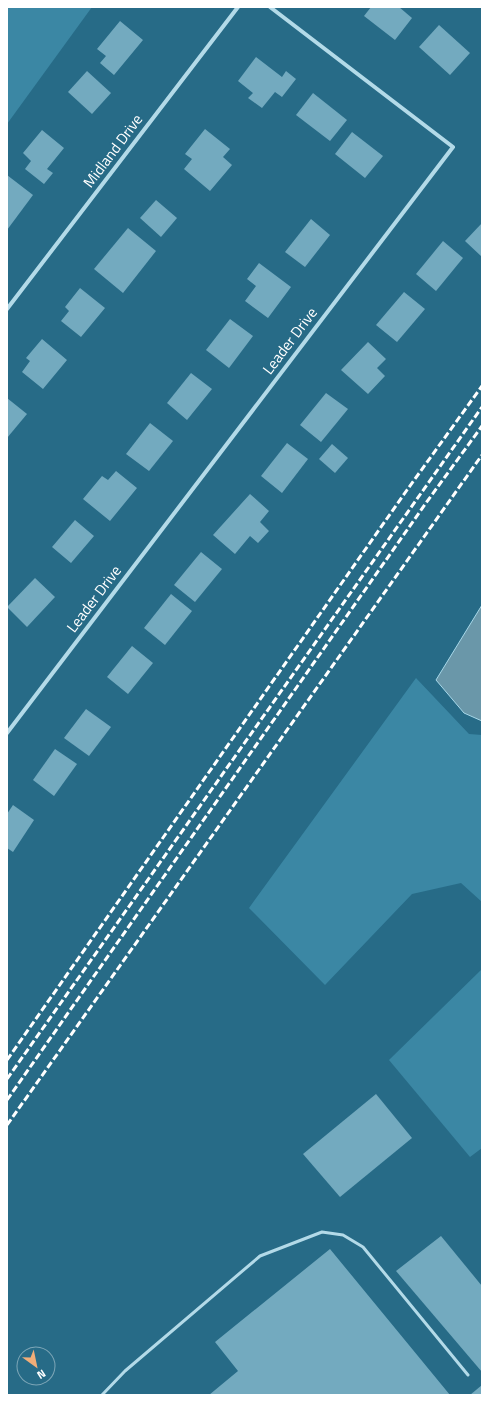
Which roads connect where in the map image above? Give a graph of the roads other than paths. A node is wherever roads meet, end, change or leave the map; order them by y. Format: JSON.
{"nodes":[{"id":1,"x":238,"y":7,"type":"edge"},
{"id":2,"x":270,"y":7,"type":"edge"},
{"id":3,"x":7,"y":309,"type":"edge"},
{"id":4,"x":7,"y":733,"type":"edge"},
{"id":5,"x":468,"y":1375,"type":"dead end"},
{"id":6,"x":102,"y":1395,"type":"edge"}],
"edges":[{"from":1,"to":3,"type":"street","name":"Midland Drive"},
{"from":2,"to":4,"type":"street","name":"Leader Drive"},
{"from":5,"to":6,"type":"lane"}]}
